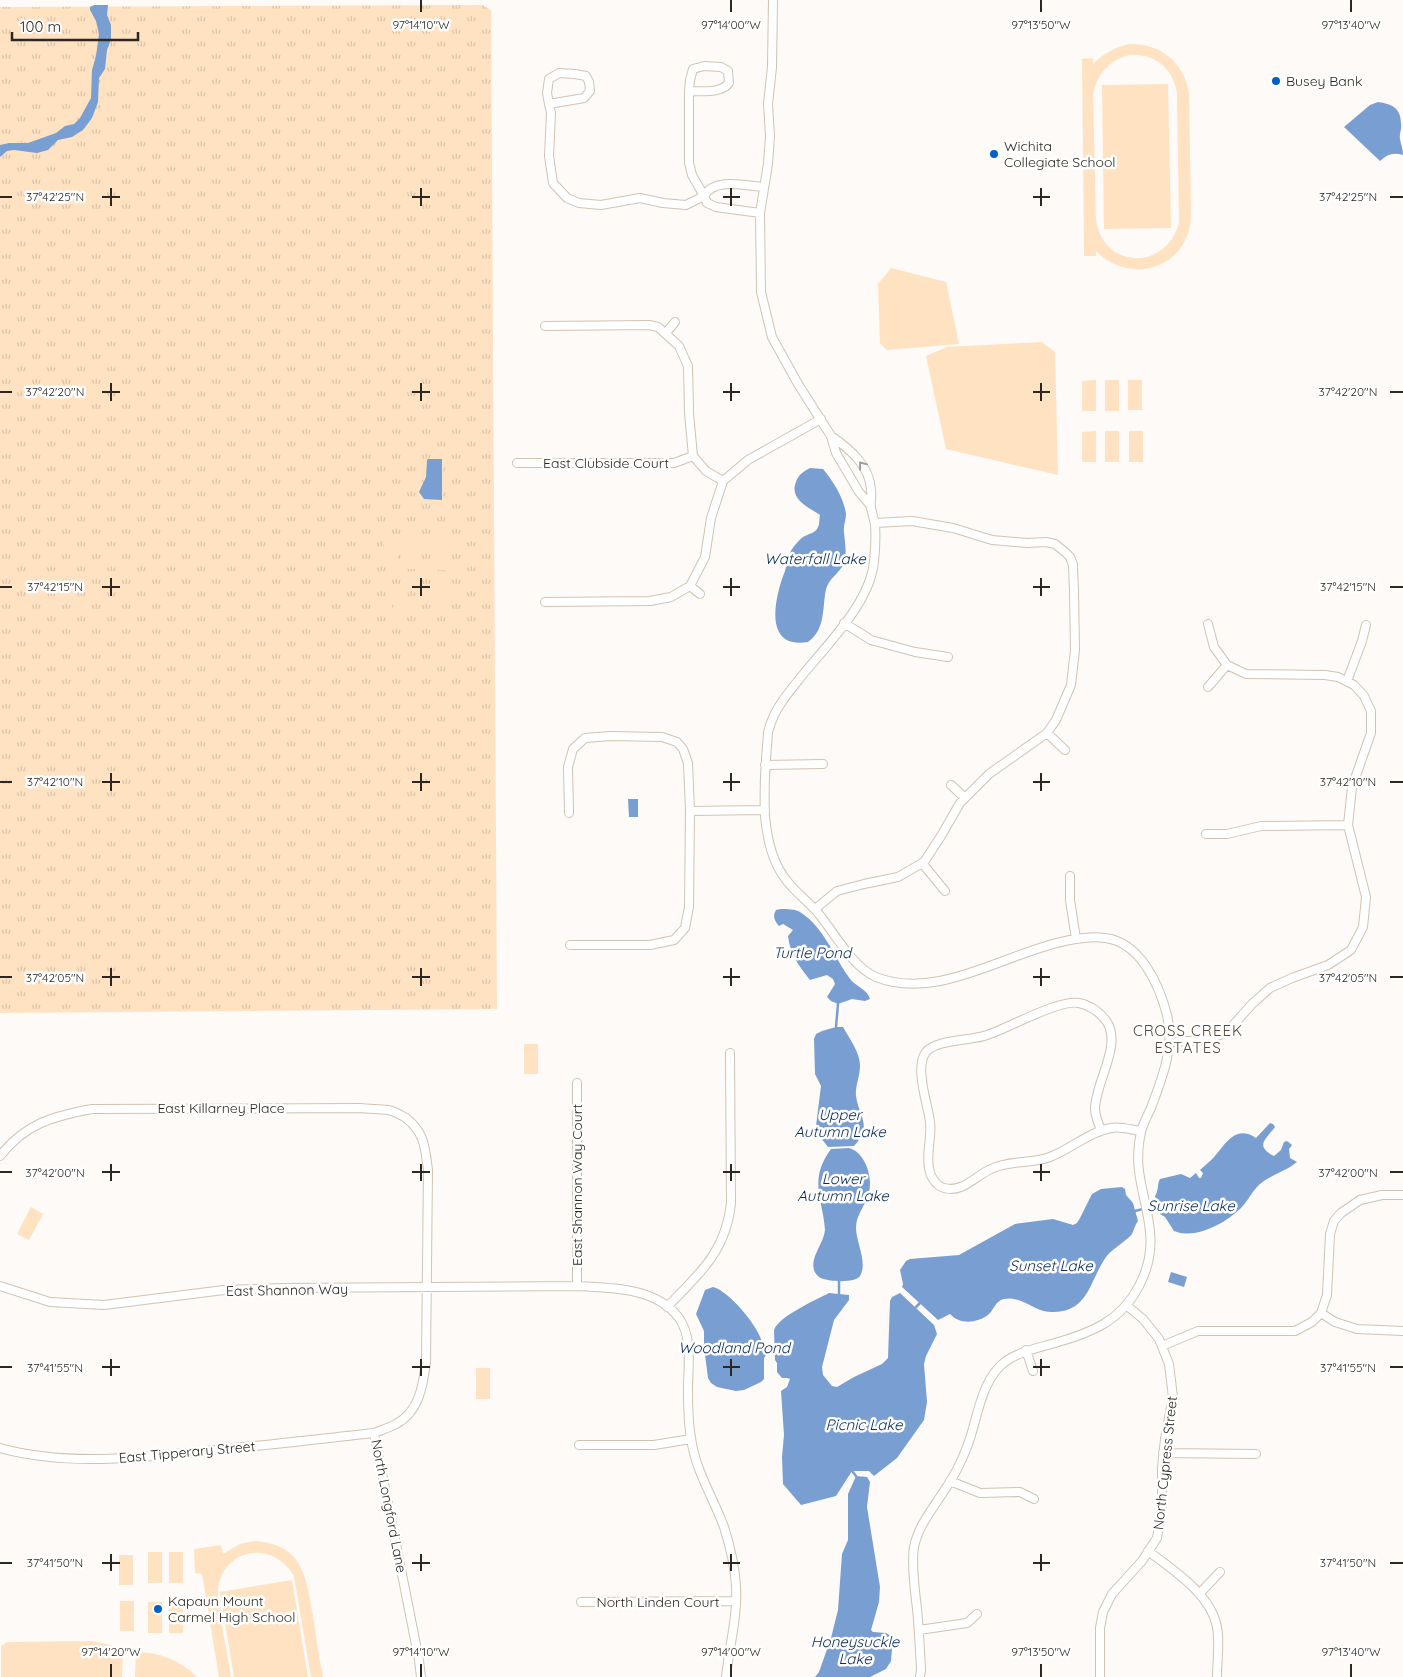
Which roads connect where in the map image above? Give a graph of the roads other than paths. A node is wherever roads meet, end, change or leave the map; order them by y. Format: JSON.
{"nodes":[{"id":1,"x":773,"y":0,"type":"edge"},
{"id":2,"x":689,"y":91,"type":"junction"},
{"id":3,"x":549,"y":104,"type":"junction"},
{"id":4,"x":764,"y":187,"type":"junction"},
{"id":5,"x":704,"y":196,"type":"junction"},
{"id":6,"x":760,"y":213,"type":"junction"},
{"id":7,"x":675,"y":322,"type":"dead end"},
{"id":8,"x":545,"y":326,"type":"dead end"},
{"id":9,"x":666,"y":333,"type":"junction"},
{"id":10,"x":821,"y":419,"type":"junction"},
{"id":11,"x":831,"y":436,"type":"junction"},
{"id":12,"x":693,"y":456,"type":"junction"},
{"id":13,"x":517,"y":463,"type":"dead end"},
{"id":14,"x":723,"y":481,"type":"junction"},
{"id":15,"x":870,"y":506,"type":"junction"},
{"id":16,"x":875,"y":523,"type":"junction"},
{"id":17,"x":690,"y":586,"type":"junction"},
{"id":18,"x":700,"y":594,"type":"dead end"},
{"id":19,"x":546,"y":602,"type":"dead end"},
{"id":20,"x":844,"y":623,"type":"junction"},
{"id":21,"x":1208,"y":624,"type":"dead end"},
{"id":22,"x":1366,"y":625,"type":"dead end"},
{"id":23,"x":948,"y":657,"type":"dead end"},
{"id":24,"x":1227,"y":665,"type":"junction"},
{"id":25,"x":1347,"y":681,"type":"junction"},
{"id":26,"x":1208,"y":687,"type":"dead end"},
{"id":27,"x":1047,"y":733,"type":"junction"},
{"id":28,"x":1065,"y":750,"type":"dead end"},
{"id":29,"x":822,"y":764,"type":"dead end"},
{"id":30,"x":765,"y":765,"type":"junction"},
{"id":31,"x":951,"y":785,"type":"dead end"},
{"id":32,"x":966,"y":798,"type":"junction"},
{"id":33,"x":765,"y":810,"type":"junction"},
{"id":34,"x":690,"y":811,"type":"junction"},
{"id":35,"x":569,"y":812,"type":"dead end"},
{"id":36,"x":1348,"y":825,"type":"junction"},
{"id":37,"x":1206,"y":834,"type":"dead end"},
{"id":38,"x":922,"y":863,"type":"junction"},
{"id":39,"x":1070,"y":876,"type":"dead end"},
{"id":40,"x":944,"y":891,"type":"dead end"},
{"id":41,"x":815,"y":909,"type":"junction"},
{"id":42,"x":1076,"y":939,"type":"junction"},
{"id":43,"x":570,"y":945,"type":"dead end"},
{"id":44,"x":1170,"y":1042,"type":"junction"},
{"id":45,"x":730,"y":1053,"type":"dead end"},
{"id":46,"x":577,"y":1083,"type":"dead end"},
{"id":47,"x":410,"y":1122,"type":"joint"},
{"id":48,"x":1101,"y":1131,"type":"junction"},
{"id":49,"x":1141,"y":1131,"type":"junction"},
{"id":50,"x":0,"y":1156,"type":"edge"},
{"id":51,"x":1403,"y":1195,"type":"edge"},
{"id":52,"x":0,"y":1286,"type":"edge"},
{"id":53,"x":577,"y":1286,"type":"junction"},
{"id":54,"x":427,"y":1288,"type":"junction"},
{"id":55,"x":1126,"y":1305,"type":"junction"},
{"id":56,"x":668,"y":1308,"type":"junction"},
{"id":57,"x":1321,"y":1313,"type":"junction"},
{"id":58,"x":1403,"y":1331,"type":"edge"},
{"id":59,"x":1162,"y":1346,"type":"junction"},
{"id":60,"x":1026,"y":1350,"type":"junction"},
{"id":61,"x":1033,"y":1371,"type":"dead end"},
{"id":62,"x":374,"y":1433,"type":"junction"},
{"id":63,"x":691,"y":1438,"type":"junction"},
{"id":64,"x":579,"y":1445,"type":"dead end"},
{"id":65,"x":0,"y":1448,"type":"edge"},
{"id":66,"x":1163,"y":1453,"type":"junction"},
{"id":67,"x":1256,"y":1454,"type":"dead end"},
{"id":68,"x":950,"y":1481,"type":"junction"},
{"id":69,"x":1034,"y":1499,"type":"dead end"},
{"id":70,"x":1148,"y":1552,"type":"junction"},
{"id":71,"x":1220,"y":1572,"type":"dead end"},
{"id":72,"x":1198,"y":1594,"type":"junction"},
{"id":73,"x":581,"y":1602,"type":"dead end"},
{"id":74,"x":736,"y":1602,"type":"junction"},
{"id":75,"x":977,"y":1614,"type":"dead end"},
{"id":76,"x":919,"y":1630,"type":"junction"},
{"id":77,"x":421,"y":1677,"type":"edge"},
{"id":78,"x":726,"y":1677,"type":"edge"},
{"id":79,"x":920,"y":1677,"type":"edge"},
{"id":80,"x":1100,"y":1677,"type":"edge"},
{"id":81,"x":1217,"y":1677,"type":"edge"}],
"edges":[{"from":1,"to":4,"type":"street"},
{"from":2,"to":2,"type":"street"},
{"from":2,"to":5,"type":"street"},
{"from":3,"to":3,"type":"street"},
{"from":3,"to":5,"type":"street"},
{"from":4,"to":5,"type":"street"},
{"from":4,"to":6,"type":"street"},
{"from":5,"to":6,"type":"street"},
{"from":6,"to":10,"type":"street"},
{"from":7,"to":9,"type":"street"},
{"from":8,"to":9,"type":"street"},
{"from":9,"to":12,"type":"street"},
{"from":10,"to":11,"type":"street"},
{"from":10,"to":14,"type":"street"},
{"from":11,"to":15,"type":"street"},
{"from":15,"to":11,"type":"street","one_way":true},
{"from":12,"to":13,"type":"street","name":"East Clubside Court"},
{"from":12,"to":14,"type":"street"},
{"from":14,"to":17,"type":"street"},
{"from":15,"to":16,"type":"street"},
{"from":16,"to":20,"type":"street"},
{"from":16,"to":27,"type":"street"},
{"from":17,"to":18,"type":"street"},
{"from":17,"to":19,"type":"street"},
{"from":20,"to":23,"type":"street"},
{"from":20,"to":30,"type":"street"},
{"from":21,"to":24,"type":"street"},
{"from":22,"to":25,"type":"street"},
{"from":24,"to":25,"type":"street"},
{"from":24,"to":26,"type":"street"},
{"from":25,"to":36,"type":"street"},
{"from":27,"to":28,"type":"street"},
{"from":27,"to":32,"type":"street"},
{"from":29,"to":30,"type":"street"},
{"from":30,"to":33,"type":"street"},
{"from":31,"to":32,"type":"street"},
{"from":32,"to":38,"type":"street"},
{"from":33,"to":34,"type":"street"},
{"from":33,"to":41,"type":"street"},
{"from":34,"to":35,"type":"street"},
{"from":34,"to":43,"type":"street"},
{"from":36,"to":37,"type":"street"},
{"from":36,"to":44,"type":"street"},
{"from":38,"to":40,"type":"street"},
{"from":38,"to":41,"type":"street"},
{"from":39,"to":42,"type":"street"},
{"from":41,"to":42,"type":"street"},
{"from":42,"to":44,"type":"street"},
{"from":44,"to":49,"type":"street"},
{"from":45,"to":56,"type":"street"},
{"from":46,"to":53,"type":"street","name":"East Shannon Way Court"},
{"from":47,"to":50,"type":"street","name":"East Killarney Place"},
{"from":47,"to":54,"type":"street","name":"North Longford Lane"},
{"from":48,"to":48,"type":"street"},
{"from":48,"to":49,"type":"street"},
{"from":49,"to":55,"type":"street"},
{"from":51,"to":57,"type":"street"},
{"from":52,"to":54,"type":"street","name":"East Shannon Way"},
{"from":53,"to":54,"type":"street","name":"East Shannon Way"},
{"from":53,"to":56,"type":"street","name":"East Shannon Way"},
{"from":54,"to":62,"type":"street","name":"North Longford Lane"},
{"from":55,"to":59,"type":"street","name":"North Cypress Street"},
{"from":55,"to":60,"type":"street"},
{"from":56,"to":63,"type":"street"},
{"from":57,"to":58,"type":"street"},
{"from":57,"to":59,"type":"street"},
{"from":59,"to":66,"type":"street","name":"North Cypress Street"},
{"from":60,"to":61,"type":"street"},
{"from":60,"to":68,"type":"street"},
{"from":62,"to":65,"type":"street","name":"East Tipperary Street"},
{"from":62,"to":77,"type":"street","name":"North Longford Lane"},
{"from":63,"to":64,"type":"street"},
{"from":63,"to":74,"type":"street"},
{"from":66,"to":67,"type":"street"},
{"from":66,"to":70,"type":"street","name":"North Cypress Street"},
{"from":68,"to":69,"type":"street"},
{"from":68,"to":76,"type":"street"},
{"from":70,"to":72,"type":"street"},
{"from":70,"to":80,"type":"street","name":"North Cypress Street"},
{"from":71,"to":72,"type":"street"},
{"from":72,"to":81,"type":"street"},
{"from":73,"to":74,"type":"street","name":"North Linden Court"},
{"from":74,"to":78,"type":"street"},
{"from":75,"to":76,"type":"street"},
{"from":76,"to":79,"type":"street"}]}
